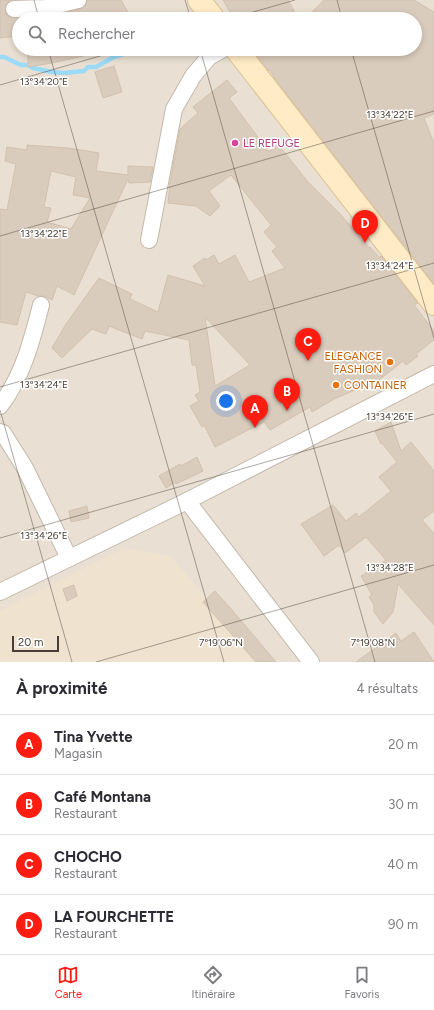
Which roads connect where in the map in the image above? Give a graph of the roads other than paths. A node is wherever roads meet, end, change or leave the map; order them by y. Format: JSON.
{"nodes":[{"id":1,"x":78,"y":0,"type":"edge"},
{"id":2,"x":199,"y":0,"type":"edge"},
{"id":3,"x":14,"y":9,"type":"dead end"},
{"id":4,"x":208,"y":12,"type":"edge"},
{"id":5,"x":211,"y":56,"type":"edge"},
{"id":6,"x":241,"y":56,"type":"edge"},
{"id":7,"x":149,"y":240,"type":"dead end"},
{"id":8,"x":434,"y":304,"type":"edge"},
{"id":9,"x":41,"y":305,"type":"dead end"},
{"id":10,"x":434,"y":374,"type":"edge"},
{"id":11,"x":0,"y":406,"type":"edge"},
{"id":12,"x":0,"y":432,"type":"edge"},
{"id":13,"x":187,"y":501,"type":"junction"},
{"id":14,"x":69,"y":558,"type":"junction"},
{"id":15,"x":0,"y":592,"type":"edge"},
{"id":16,"x":311,"y":662,"type":"edge"}],
"edges":[{"from":1,"to":3,"type":"street"},
{"from":2,"to":4,"type":"street"},
{"from":5,"to":7,"type":"street"},
{"from":6,"to":8,"type":"street"},
{"from":9,"to":11,"type":"street"},
{"from":10,"to":13,"type":"street"},
{"from":12,"to":14,"type":"street"},
{"from":13,"to":14,"type":"street"},
{"from":13,"to":16,"type":"street"},
{"from":14,"to":15,"type":"street"}]}
